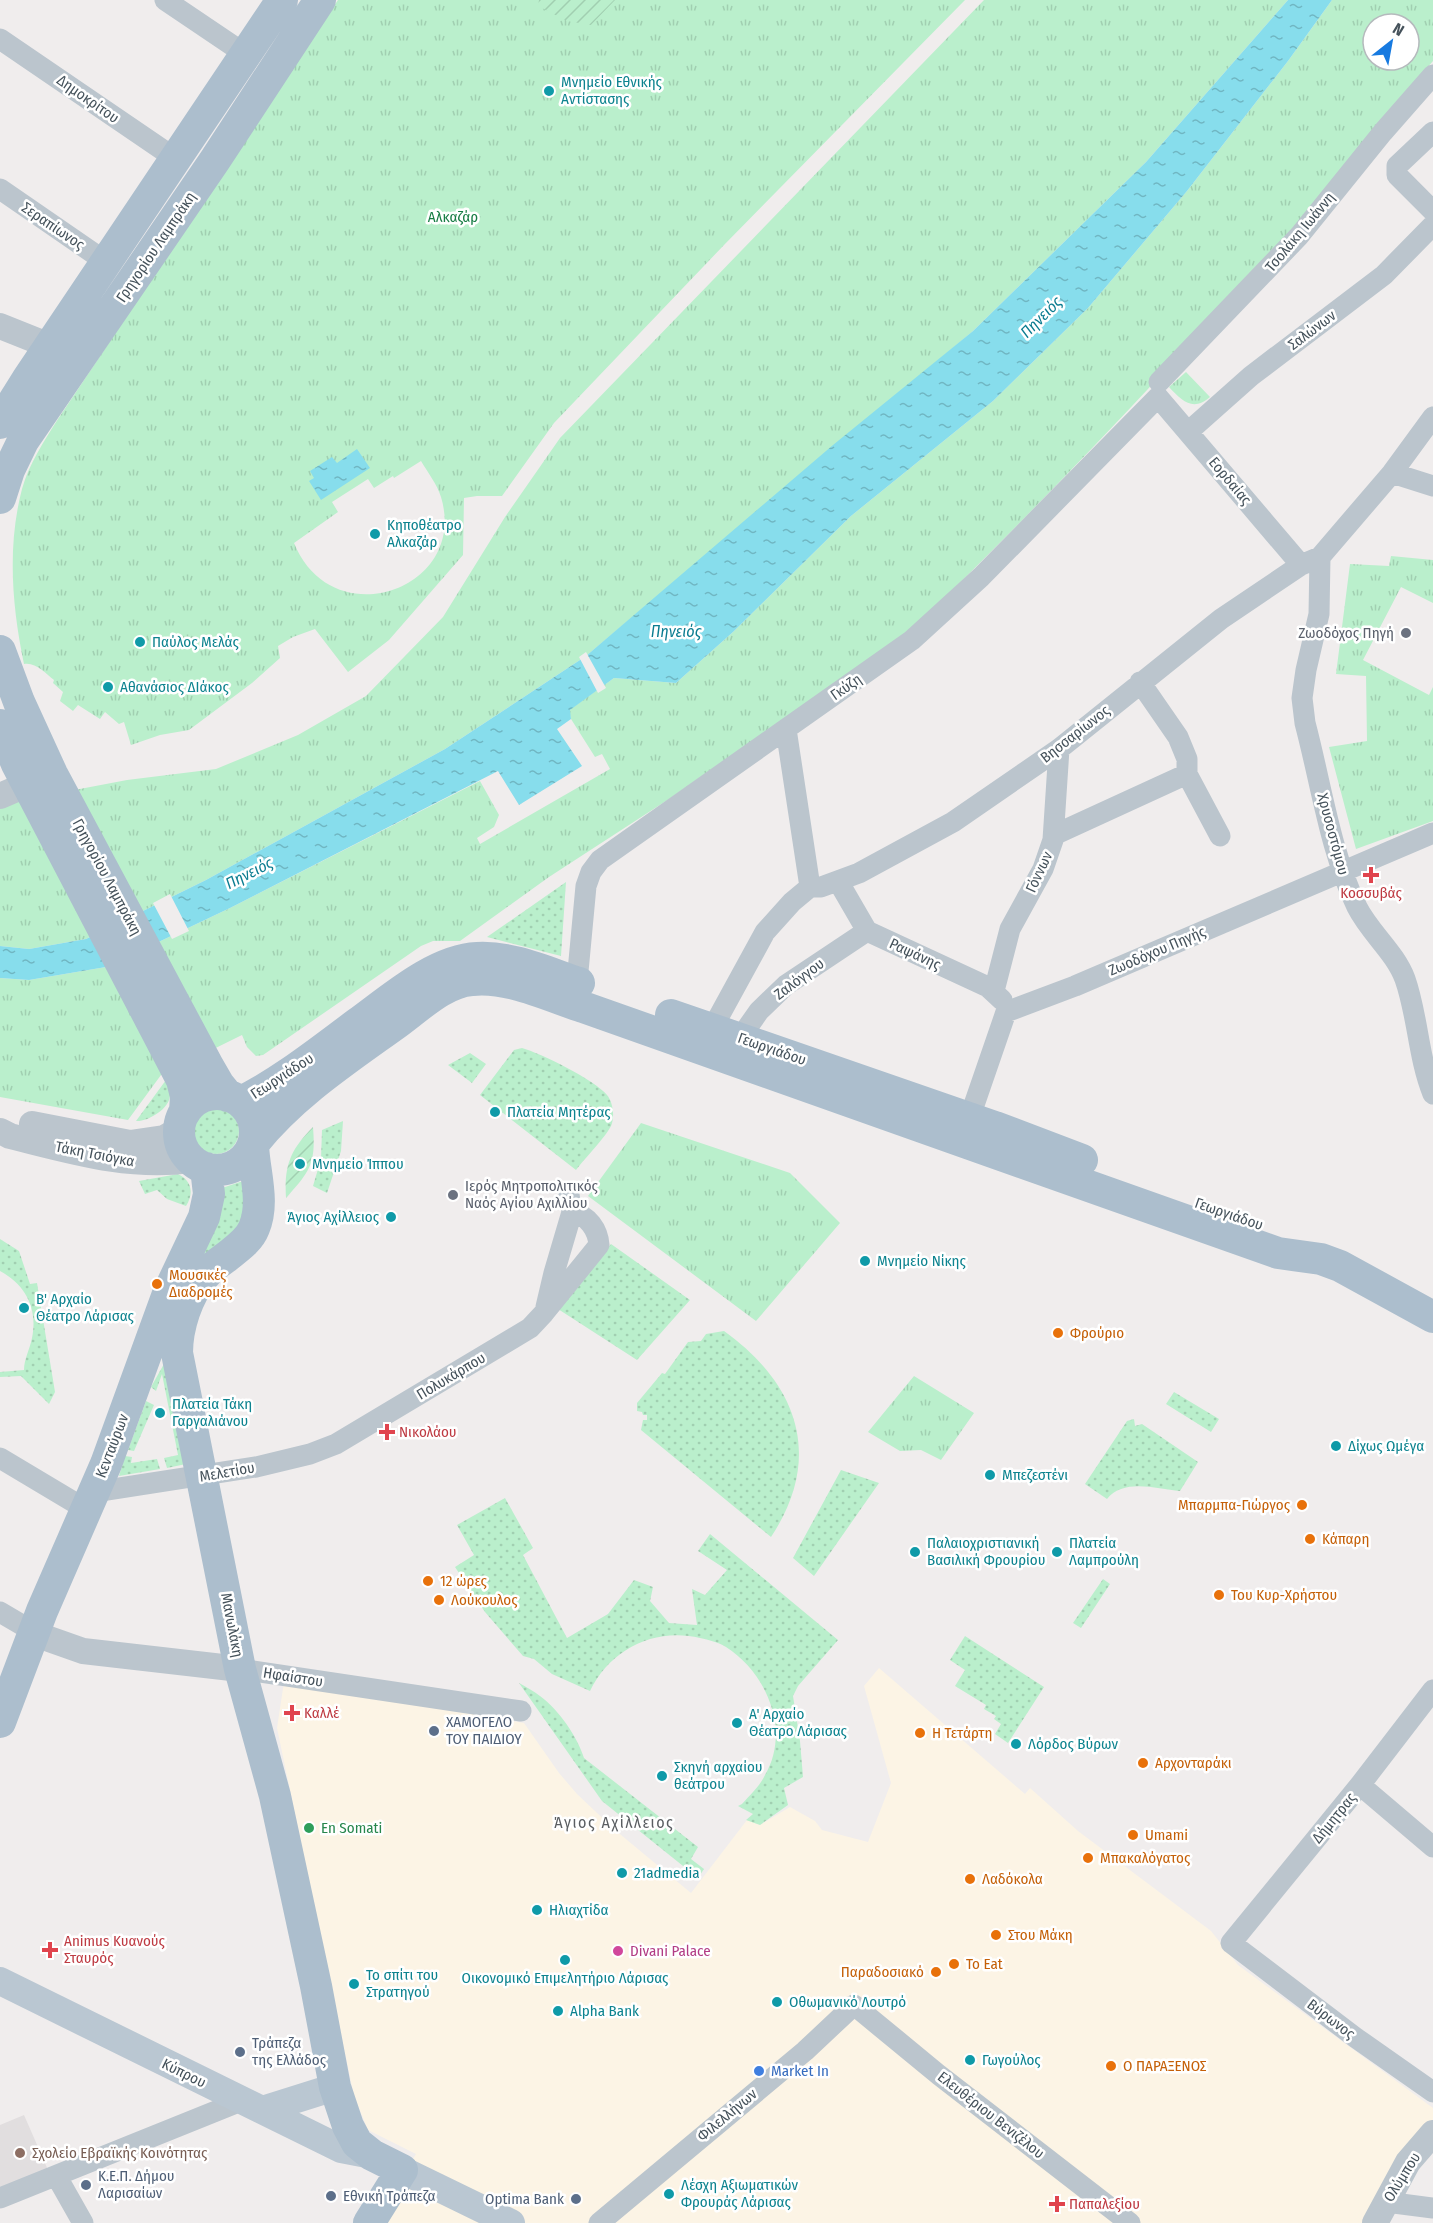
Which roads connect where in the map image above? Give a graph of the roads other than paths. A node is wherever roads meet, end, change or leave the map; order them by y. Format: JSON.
{"nodes":[{"id":1,"x":165,"y":0,"type":"edge"},
{"id":2,"x":282,"y":0,"type":"edge"},
{"id":3,"x":320,"y":0,"type":"edge"},
{"id":4,"x":0,"y":39,"type":"edge"},
{"id":5,"x":245,"y":54,"type":"junction"},
{"id":6,"x":1433,"y":75,"type":"edge"},
{"id":7,"x":1433,"y":132,"type":"edge"},
{"id":8,"x":176,"y":159,"type":"junction"},
{"id":9,"x":0,"y":189,"type":"edge"},
{"id":10,"x":1433,"y":211,"type":"edge"},
{"id":11,"x":1433,"y":225,"type":"edge"},
{"id":12,"x":106,"y":262,"type":"junction"},
{"id":13,"x":0,"y":326,"type":"edge"},
{"id":14,"x":50,"y":346,"type":"junction"},
{"id":15,"x":75,"y":367,"type":"junction"},
{"id":16,"x":1159,"y":389,"type":"junction"},
{"id":17,"x":1433,"y":417,"type":"edge"},
{"id":18,"x":0,"y":423,"type":"edge"},
{"id":19,"x":1188,"y":432,"type":"junction"},
{"id":20,"x":1392,"y":473,"type":"junction"},
{"id":21,"x":1433,"y":486,"type":"edge"},
{"id":22,"x":0,"y":498,"type":"edge"},
{"id":23,"x":1310,"y":561,"type":"junction"},
{"id":24,"x":0,"y":651,"type":"edge"},
{"id":25,"x":1140,"y":682,"type":"junction"},
{"id":26,"x":0,"y":725,"type":"edge"},
{"id":27,"x":786,"y":729,"type":"junction"},
{"id":28,"x":1059,"y":748,"type":"junction"},
{"id":29,"x":1187,"y":774,"type":"junction"},
{"id":30,"x":34,"y":787,"type":"edge"},
{"id":31,"x":1433,"y":833,"type":"edge"},
{"id":32,"x":1054,"y":836,"type":"junction"},
{"id":33,"x":1220,"y":837,"type":"dead end"},
{"id":34,"x":1342,"y":872,"type":"junction"},
{"id":35,"x":838,"y":881,"type":"junction"},
{"id":36,"x":810,"y":887,"type":"junction"},
{"id":37,"x":867,"y":931,"type":"junction"},
{"id":38,"x":460,"y":971,"type":"junction"},
{"id":39,"x":576,"y":982,"type":"junction"},
{"id":40,"x":994,"y":991,"type":"junction"},
{"id":41,"x":1006,"y":1012,"type":"junction"},
{"id":42,"x":726,"y":1033,"type":"junction"},
{"id":43,"x":1427,"y":1059,"type":"edge"},
{"id":44,"x":191,"y":1066,"type":"junction"},
{"id":45,"x":1433,"y":1094,"type":"edge"},
{"id":46,"x":234,"y":1099,"type":"junction"},
{"id":47,"x":0,"y":1120,"type":"edge"},
{"id":48,"x":182,"y":1120,"type":"junction"},
{"id":49,"x":965,"y":1130,"type":"junction"},
{"id":50,"x":0,"y":1131,"type":"edge"},
{"id":51,"x":253,"y":1144,"type":"junction"},
{"id":52,"x":199,"y":1164,"type":"junction"},
{"id":53,"x":544,"y":1314,"type":"junction"},
{"id":54,"x":1433,"y":1317,"type":"edge"},
{"id":55,"x":355,"y":1434,"type":"joint"},
{"id":56,"x":0,"y":1458,"type":"edge"},
{"id":57,"x":203,"y":1476,"type":"junction"},
{"id":58,"x":90,"y":1501,"type":"junction"},
{"id":59,"x":0,"y":1612,"type":"edge"},
{"id":60,"x":34,"y":1632,"type":"junction"},
{"id":61,"x":240,"y":1670,"type":"junction"},
{"id":62,"x":1433,"y":1690,"type":"edge"},
{"id":63,"x":521,"y":1712,"type":"dead end"},
{"id":64,"x":0,"y":1722,"type":"edge"},
{"id":65,"x":1360,"y":1785,"type":"junction"},
{"id":66,"x":1433,"y":1847,"type":"edge"},
{"id":67,"x":1231,"y":1943,"type":"joint"},
{"id":68,"x":0,"y":1981,"type":"edge"},
{"id":69,"x":854,"y":2005,"type":"joint"},
{"id":70,"x":335,"y":2087,"type":"junction"},
{"id":71,"x":1433,"y":2092,"type":"edge"},
{"id":72,"x":251,"y":2105,"type":"junction"},
{"id":73,"x":348,"y":2126,"type":"joint"},
{"id":74,"x":1433,"y":2133,"type":"edge"},
{"id":75,"x":372,"y":2156,"type":"junction"},
{"id":76,"x":402,"y":2170,"type":"junction"},
{"id":77,"x":57,"y":2177,"type":"junction"},
{"id":78,"x":0,"y":2198,"type":"edge"},
{"id":79,"x":1433,"y":2208,"type":"edge"},
{"id":80,"x":1381,"y":2212,"type":"edge"},
{"id":81,"x":84,"y":2223,"type":"edge"},
{"id":82,"x":369,"y":2223,"type":"edge"},
{"id":83,"x":512,"y":2223,"type":"edge"},
{"id":84,"x":599,"y":2223,"type":"edge"},
{"id":85,"x":1130,"y":2223,"type":"edge"}],
"edges":[{"from":1,"to":5,"type":"street"},
{"from":2,"to":5,"type":"main road"},
{"from":3,"to":15,"type":"main road","name":"Γρηγορίου Λαμπράκη"},
{"from":4,"to":8,"type":"street","name":"Δημοκρίτου"},
{"from":5,"to":8,"type":"main road"},
{"from":6,"to":16,"type":"street","name":"Τσολάκη Ιωάννη"},
{"from":7,"to":10,"type":"street"},
{"from":8,"to":12,"type":"main road"},
{"from":9,"to":12,"type":"street","name":"Σεραπίωνος"},
{"from":11,"to":19,"type":"street","name":"Σαλώνων"},
{"from":12,"to":14,"type":"main road"},
{"from":13,"to":14,"type":"street"},
{"from":14,"to":15,"type":"street"},
{"from":14,"to":18,"type":"main road"},
{"from":15,"to":22,"type":"main road","name":"Γρηγορίου Λαμπράκη"},
{"from":16,"to":19,"type":"street","name":"Εορδαίας"},
{"from":16,"to":27,"type":"street","name":"Γκύζη"},
{"from":17,"to":20,"type":"street","name":"Βησσαρίωνος"},
{"from":19,"to":23,"type":"street","name":"Εορδαίας"},
{"from":20,"to":21,"type":"street"},
{"from":20,"to":23,"type":"street","name":"Βησσαρίωνος"},
{"from":23,"to":25,"type":"street","name":"Βησσαρίωνος"},
{"from":23,"to":34,"type":"street","name":"Χρυσοστόμου"},
{"from":24,"to":30,"type":"main road","name":"Γρηγορίου Λαμπράκη"},
{"from":25,"to":28,"type":"street","name":"Βησσαρίωνος"},
{"from":25,"to":29,"type":"street"},
{"from":26,"to":30,"type":"main road","name":"Γρηγορίου Λαμπράκη"},
{"from":27,"to":36,"type":"street"},
{"from":27,"to":39,"type":"street","name":"Γκύζη"},
{"from":28,"to":32,"type":"street","name":"Γόννων"},
{"from":28,"to":35,"type":"street","name":"Βησσαρίωνος"},
{"from":29,"to":32,"type":"street"},
{"from":29,"to":33,"type":"street"},
{"from":30,"to":44,"type":"main road","name":"Γρηγορίου Λαμπράκη"},
{"from":31,"to":34,"type":"street","name":"Ζωοδόχου Πηγής"},
{"from":32,"to":40,"type":"street","name":"Γόννων"},
{"from":34,"to":41,"type":"street","name":"Ζωοδόχου Πηγής"},
{"from":34,"to":43,"type":"street","name":"Χρυσοστόμου"},
{"from":35,"to":36,"type":"street","name":"Βησσαρίωνος"},
{"from":35,"to":37,"type":"street"},
{"from":36,"to":42,"type":"street","name":"Βησσαρίωνος"},
{"from":37,"to":40,"type":"street","name":"Ραψάνης"},
{"from":37,"to":42,"type":"street","name":"Ζαλόγγου"},
{"from":38,"to":39,"type":"main road","name":"Γεωργιάδου"},
{"from":38,"to":46,"type":"main road","name":"Γεωργιάδου"},
{"from":38,"to":49,"type":"main road","name":"Γεωργιάδου"},
{"from":38,"to":51,"type":"main road","name":"Γεωργιάδου"},
{"from":39,"to":42,"type":"main road","name":"Γεωργιάδου"},
{"from":40,"to":41,"type":"street"},
{"from":41,"to":49,"type":"street"},
{"from":42,"to":49,"type":"main road","name":"Γεωργιάδου"},
{"from":43,"to":45,"type":"street","name":"Χρυσοστόμου"},
{"from":44,"to":46,"type":"main road","name":"Γρηγορίου Λαμπράκη"},
{"from":44,"to":48,"type":"main road","name":"Γρηγορίου Λαμπράκη"},
{"from":46,"to":48,"type":"main road"},
{"from":46,"to":51,"type":"main road"},
{"from":47,"to":48,"type":"street","name":"Τάκη Τσιόγκα"},
{"from":48,"to":52,"type":"main road"},
{"from":49,"to":54,"type":"main road","name":"Γεωργιάδου"},
{"from":50,"to":52,"type":"street","name":"Τάκη Τσιόγκα"},
{"from":51,"to":52,"type":"main road"},
{"from":51,"to":57,"type":"main road","name":"Μανωλάκη"},
{"from":52,"to":58,"type":"main road","name":"Κενταύρων"},
{"from":53,"to":53,"type":"street","name":"Πολυκάρπου"},
{"from":53,"to":55,"type":"street","name":"Πολυκάρπου"},
{"from":55,"to":57,"type":"street","name":"Μελετίου"},
{"from":56,"to":58,"type":"street"},
{"from":57,"to":58,"type":"street","name":"Μελετίου"},
{"from":57,"to":61,"type":"main road","name":"Μανωλάκη"},
{"from":58,"to":60,"type":"main road","name":"Κενταύρων"},
{"from":59,"to":60,"type":"street","name":"Ηφαίστου"},
{"from":60,"to":61,"type":"street","name":"Ηφαίστου"},
{"from":60,"to":64,"type":"main road","name":"Κενταύρων"},
{"from":61,"to":63,"type":"street","name":"Ηφαίστου"},
{"from":61,"to":70,"type":"main road","name":"Μανωλάκη"},
{"from":62,"to":65,"type":"street","name":"Δήμητρας"},
{"from":65,"to":66,"type":"street"},
{"from":65,"to":67,"type":"street","name":"Δήμητρας"},
{"from":67,"to":71,"type":"street","name":"Βύρωνος"},
{"from":68,"to":72,"type":"main road","name":"Κύπρου"},
{"from":69,"to":84,"type":"street","name":"Φιλελλήνων"},
{"from":69,"to":85,"type":"street","name":"Ελευθέριου Βενιζέλου"},
{"from":70,"to":72,"type":"main road"},
{"from":70,"to":73,"type":"main road","name":"Μανωλάκη"},
{"from":72,"to":75,"type":"main road","name":"Κύπρου"},
{"from":72,"to":77,"type":"street"},
{"from":73,"to":75,"type":"main road","name":"Κύπρου"},
{"from":74,"to":80,"type":"street","name":"Ολύμπου"},
{"from":75,"to":76,"type":"main road","name":"Κύπρου"},
{"from":76,"to":82,"type":"main road"},
{"from":76,"to":83,"type":"main road","name":"Κύπρου"},
{"from":77,"to":78,"type":"street"},
{"from":77,"to":81,"type":"street"},
{"from":79,"to":80,"type":"street"}]}
